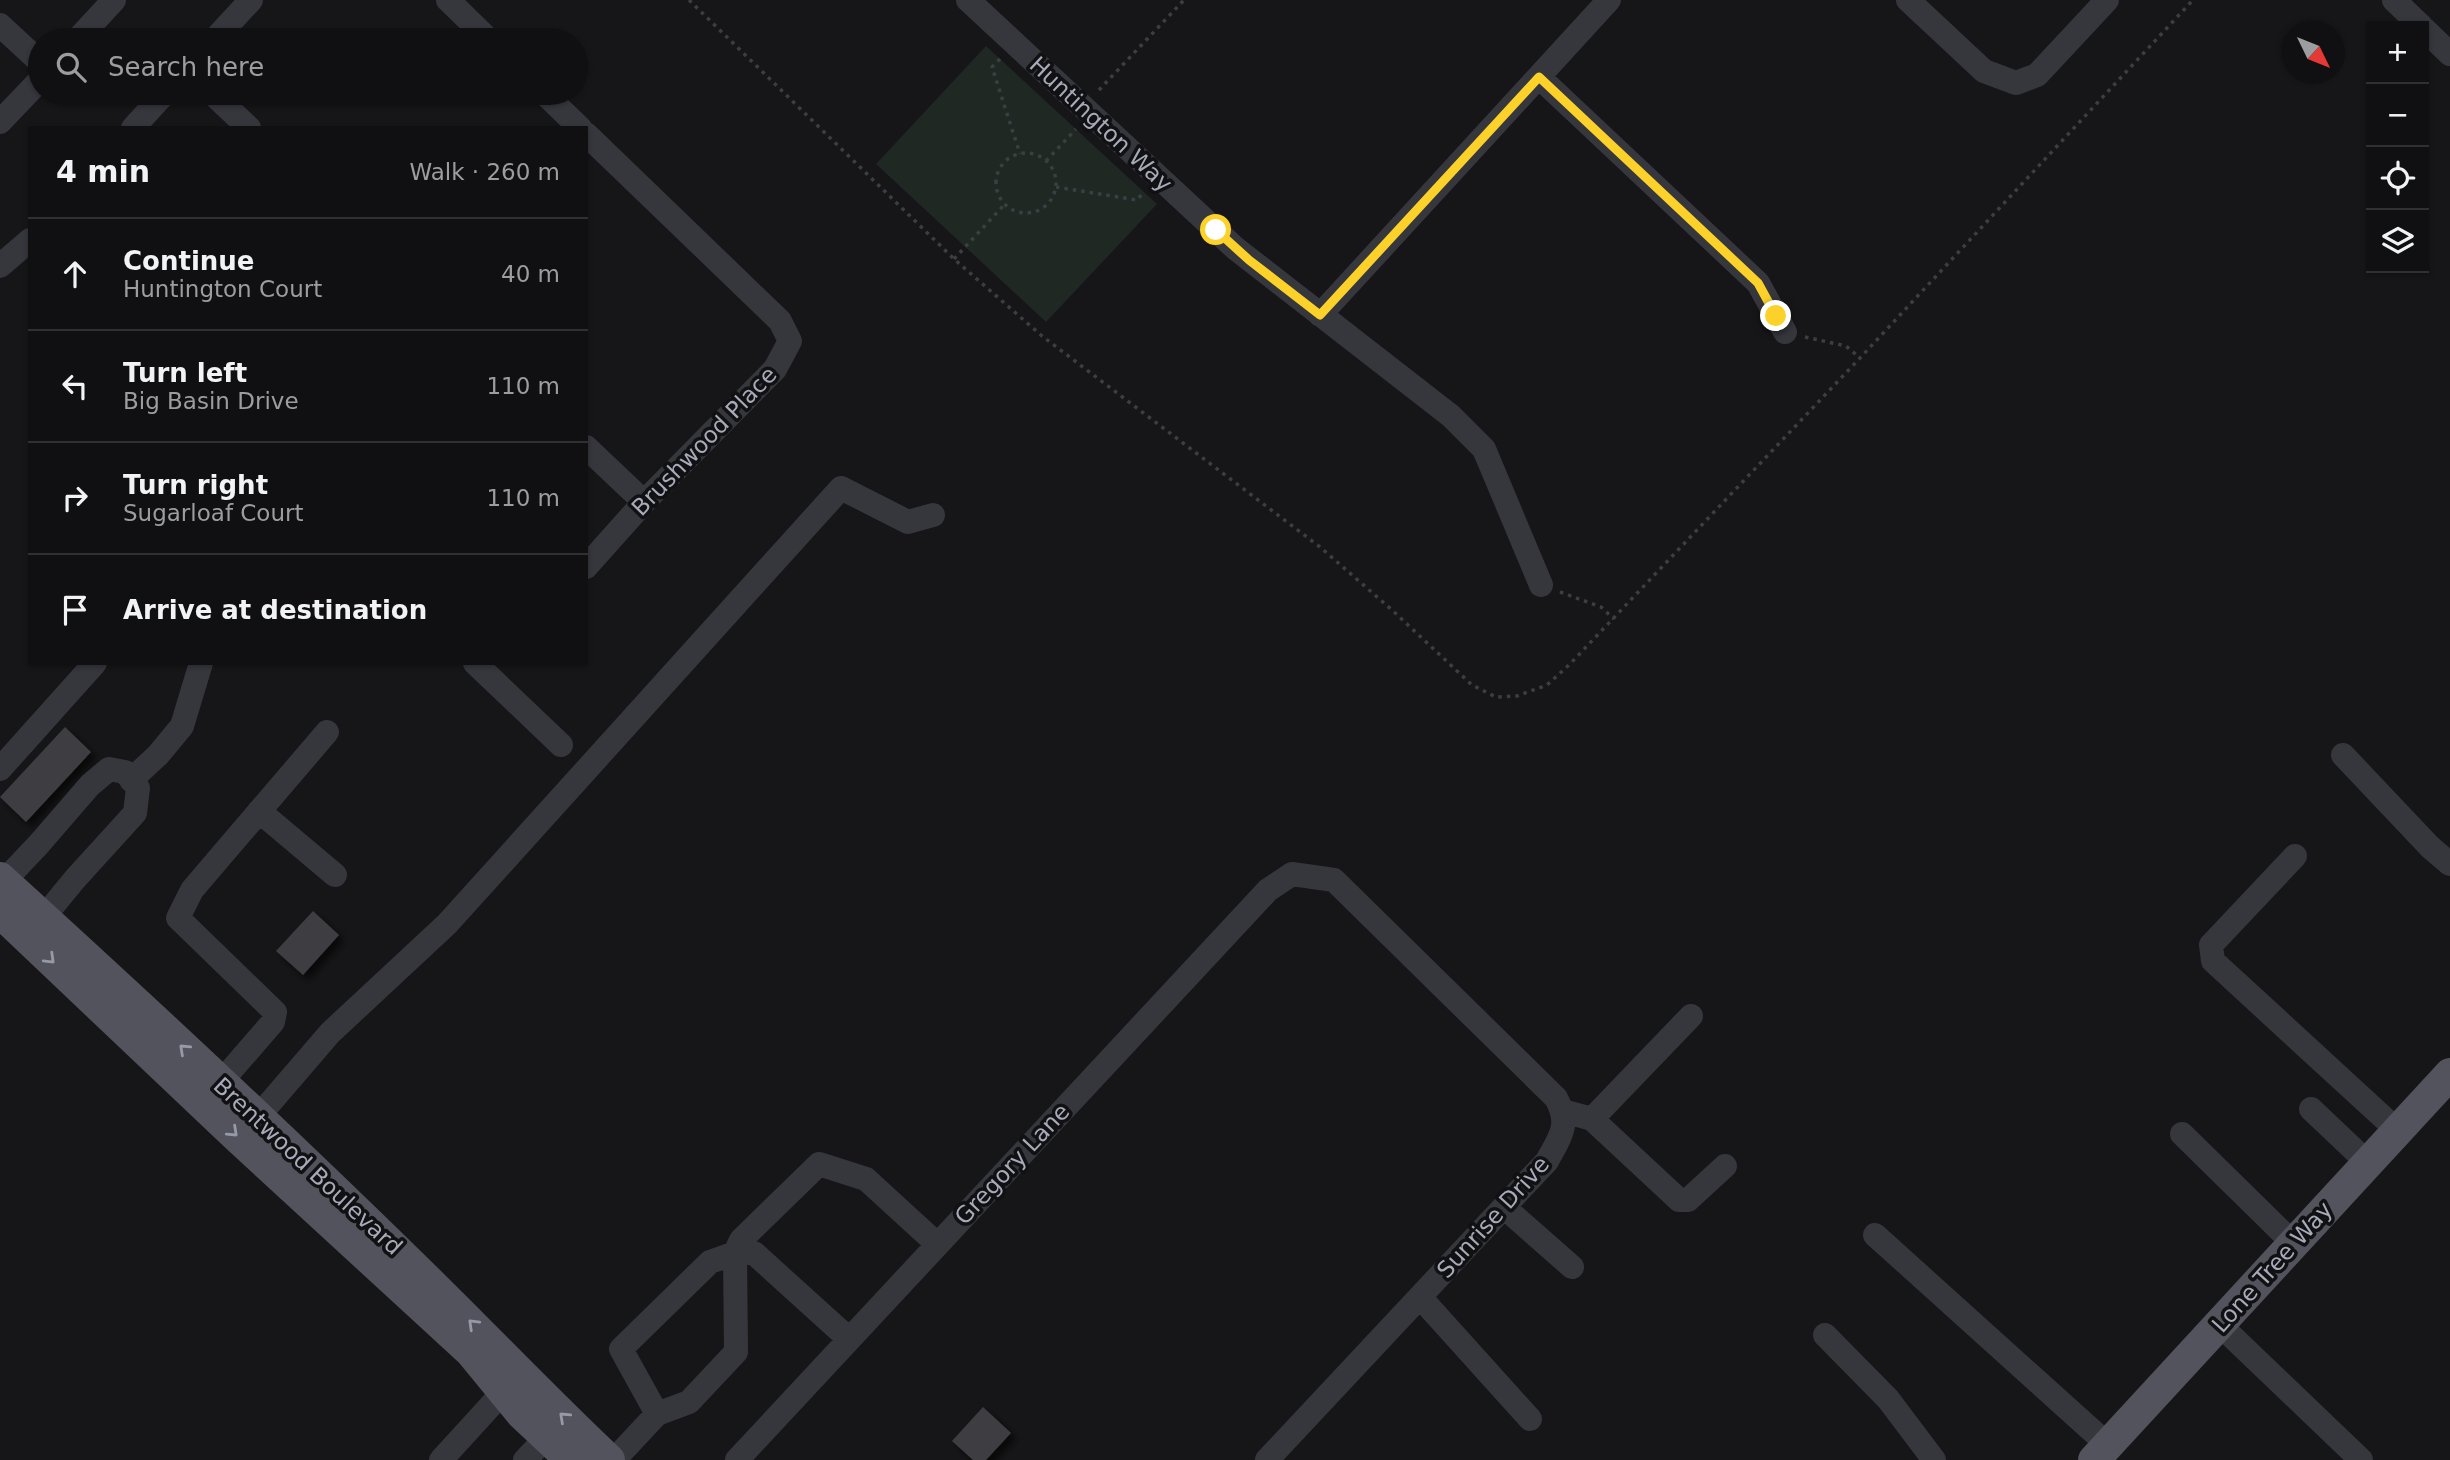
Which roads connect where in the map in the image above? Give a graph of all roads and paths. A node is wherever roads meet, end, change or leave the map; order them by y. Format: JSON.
{"nodes":[{"id":1,"x":114,"y":0,"type":"edge"},
{"id":2,"x":251,"y":0,"type":"edge"},
{"id":3,"x":447,"y":0,"type":"edge"},
{"id":4,"x":689,"y":0,"type":"edge"},
{"id":5,"x":968,"y":0,"type":"edge"},
{"id":6,"x":1184,"y":0,"type":"edge"},
{"id":7,"x":1609,"y":0,"type":"edge"},
{"id":8,"x":1908,"y":0,"type":"edge"},
{"id":9,"x":2107,"y":0,"type":"edge"},
{"id":10,"x":2193,"y":0,"type":"edge"},
{"id":11,"x":2394,"y":0,"type":"edge"},
{"id":12,"x":2417,"y":21,"type":"edge"},
{"id":13,"x":0,"y":25,"type":"edge"},
{"id":14,"x":88,"y":28,"type":"edge"},
{"id":15,"x":225,"y":28,"type":"edge"},
{"id":16,"x":476,"y":28,"type":"edge"},
{"id":17,"x":2429,"y":33,"type":"edge"},
{"id":18,"x":1014,"y":43,"type":"junction"},
{"id":19,"x":28,"y":51,"type":"edge"},
{"id":20,"x":2450,"y":54,"type":"edge"},
{"id":21,"x":1539,"y":77,"type":"junction"},
{"id":22,"x":28,"y":93,"type":"edge"},
{"id":23,"x":154,"y":105,"type":"edge"},
{"id":24,"x":225,"y":105,"type":"edge"},
{"id":25,"x":556,"y":105,"type":"edge"},
{"id":26,"x":1091,"y":114,"type":"junction"},
{"id":27,"x":0,"y":122,"type":"edge"},
{"id":28,"x":135,"y":126,"type":"edge"},
{"id":29,"x":247,"y":126,"type":"edge"},
{"id":30,"x":578,"y":126,"type":"edge"},
{"id":31,"x":588,"y":136,"type":"edge"},
{"id":32,"x":1020,"y":154,"type":"junction"},
{"id":33,"x":1046,"y":160,"type":"junction"},
{"id":34,"x":1158,"y":177,"type":"junction"},
{"id":35,"x":1056,"y":187,"type":"junction"},
{"id":36,"x":1004,"y":205,"type":"junction"},
{"id":37,"x":954,"y":258,"type":"junction"},
{"id":38,"x":1320,"y":315,"type":"junction"},
{"id":39,"x":1785,"y":332,"type":"joint"},
{"id":40,"x":1860,"y":358,"type":"junction"},
{"id":41,"x":588,"y":449,"type":"edge"},
{"id":42,"x":644,"y":502,"type":"junction"},
{"id":43,"x":933,"y":515,"type":"dead end"},
{"id":44,"x":588,"y":565,"type":"edge"},
{"id":45,"x":1541,"y":584,"type":"joint"},
{"id":46,"x":1614,"y":619,"type":"junction"},
{"id":47,"x":93,"y":665,"type":"edge"},
{"id":48,"x":200,"y":665,"type":"edge"},
{"id":49,"x":488,"y":668,"type":"edge"},
{"id":50,"x":327,"y":732,"type":"dead end"},
{"id":51,"x":561,"y":745,"type":"dead end"},
{"id":52,"x":2343,"y":755,"type":"dead end"},
{"id":53,"x":0,"y":769,"type":"edge"},
{"id":54,"x":131,"y":780,"type":"junction"},
{"id":55,"x":259,"y":811,"type":"junction"},
{"id":56,"x":2295,"y":856,"type":"dead end"},
{"id":57,"x":2450,"y":864,"type":"edge"},
{"id":58,"x":335,"y":876,"type":"dead end"},
{"id":59,"x":2,"y":879,"type":"edge"},
{"id":60,"x":0,"y":912,"type":"edge"},
{"id":61,"x":43,"y":918,"type":"junction"},
{"id":62,"x":1691,"y":1016,"type":"dead end"},
{"id":63,"x":2450,"y":1074,"type":"edge"},
{"id":64,"x":220,"y":1083,"type":"junction"},
{"id":65,"x":2311,"y":1109,"type":"dead end"},
{"id":66,"x":1563,"y":1111,"type":"junction"},
{"id":67,"x":257,"y":1118,"type":"junction"},
{"id":68,"x":1592,"y":1119,"type":"junction"},
{"id":69,"x":2398,"y":1130,"type":"junction"},
{"id":70,"x":2182,"y":1135,"type":"dead end"},
{"id":71,"x":2368,"y":1164,"type":"junction"},
{"id":72,"x":1725,"y":1166,"type":"dead end"},
{"id":73,"x":1504,"y":1207,"type":"junction"},
{"id":74,"x":1875,"y":1235,"type":"dead end"},
{"id":75,"x":937,"y":1244,"type":"junction"},
{"id":76,"x":2294,"y":1244,"type":"junction"},
{"id":77,"x":735,"y":1253,"type":"junction"},
{"id":78,"x":1572,"y":1267,"type":"dead end"},
{"id":79,"x":1420,"y":1297,"type":"junction"},
{"id":80,"x":2220,"y":1325,"type":"junction"},
{"id":81,"x":1825,"y":1335,"type":"dead end"},
{"id":82,"x":849,"y":1339,"type":"junction"},
{"id":83,"x":513,"y":1382,"type":"junction"},
{"id":84,"x":657,"y":1414,"type":"junction"},
{"id":85,"x":1531,"y":1419,"type":"dead end"},
{"id":86,"x":547,"y":1437,"type":"junction"},
{"id":87,"x":2101,"y":1452,"type":"edge"},
{"id":88,"x":441,"y":1460,"type":"edge"},
{"id":89,"x":525,"y":1460,"type":"edge"},
{"id":90,"x":571,"y":1460,"type":"edge"},
{"id":91,"x":612,"y":1460,"type":"edge"},
{"id":92,"x":737,"y":1460,"type":"edge"},
{"id":93,"x":1267,"y":1460,"type":"edge"},
{"id":94,"x":1934,"y":1460,"type":"edge"},
{"id":95,"x":2361,"y":1460,"type":"edge"}],
"edges":[{"from":1,"to":14,"type":"street"},
{"from":2,"to":15,"type":"street"},
{"from":3,"to":16,"type":"street"},
{"from":4,"to":37,"type":"path"},
{"from":5,"to":18,"type":"street","name":"Huntington Way"},
{"from":6,"to":26,"type":"path"},
{"from":7,"to":21,"type":"street"},
{"from":8,"to":9,"type":"street"},
{"from":10,"to":40,"type":"path"},
{"from":11,"to":12,"type":"street"},
{"from":13,"to":19,"type":"street"},
{"from":17,"to":20,"type":"street"},
{"from":18,"to":26,"type":"street","name":"Huntington Way"},
{"from":18,"to":32,"type":"path"},
{"from":21,"to":38,"type":"street"},
{"from":21,"to":39,"type":"street"},
{"from":22,"to":27,"type":"street"},
{"from":23,"to":28,"type":"street"},
{"from":24,"to":29,"type":"street"},
{"from":25,"to":30,"type":"street"},
{"from":26,"to":33,"type":"path"},
{"from":26,"to":34,"type":"street","name":"Huntington Way"},
{"from":31,"to":42,"type":"street","name":"Brushwood Place"},
{"from":32,"to":33,"type":"path"},
{"from":32,"to":36,"type":"path"},
{"from":33,"to":35,"type":"path"},
{"from":34,"to":35,"type":"path"},
{"from":34,"to":38,"type":"street","name":"Huntington Way"},
{"from":35,"to":36,"type":"path"},
{"from":36,"to":37,"type":"path"},
{"from":37,"to":46,"type":"path"},
{"from":38,"to":45,"type":"street","name":"Huntington Way"},
{"from":39,"to":40,"type":"path"},
{"from":40,"to":46,"type":"path"},
{"from":41,"to":42,"type":"street"},
{"from":42,"to":44,"type":"street","name":"Brushwood Place"},
{"from":43,"to":67,"type":"street"},
{"from":45,"to":46,"type":"path"},
{"from":47,"to":53,"type":"street"},
{"from":48,"to":54,"type":"street"},
{"from":49,"to":51,"type":"street"},
{"from":50,"to":55,"type":"street"},
{"from":52,"to":57,"type":"street"},
{"from":54,"to":59,"type":"street"},
{"from":54,"to":61,"type":"street"},
{"from":55,"to":58,"type":"street"},
{"from":55,"to":64,"type":"street"},
{"from":56,"to":69,"type":"street"},
{"from":59,"to":61,"type":"main road","name":"Brentwood Boulevard"},
{"from":60,"to":83,"type":"main road","name":"Brentwood Boulevard","one_way":true},
{"from":64,"to":61,"type":"main road","name":"Brentwood Boulevard","one_way":true},
{"from":62,"to":68,"type":"street"},
{"from":63,"to":69,"type":"main road","name":"Lone Tree Way"},
{"from":64,"to":67,"type":"main road","name":"Brentwood Boulevard"},
{"from":65,"to":71,"type":"street"},
{"from":66,"to":68,"type":"street"},
{"from":66,"to":73,"type":"street","name":"Sunrise Drive"},
{"from":66,"to":75,"type":"street","name":"Gregory Lane"},
{"from":83,"to":67,"type":"main road","name":"Brentwood Boulevard","one_way":true},
{"from":68,"to":72,"type":"street"},
{"from":69,"to":71,"type":"main road","name":"Lone Tree Way"},
{"from":70,"to":76,"type":"street"},
{"from":71,"to":76,"type":"main road","name":"Lone Tree Way"},
{"from":73,"to":78,"type":"street"},
{"from":73,"to":79,"type":"street","name":"Sunrise Drive"},
{"from":74,"to":87,"type":"street"},
{"from":75,"to":77,"type":"street"},
{"from":75,"to":82,"type":"street","name":"Gregory Lane"},
{"from":76,"to":80,"type":"main road","name":"Lone Tree Way"},
{"from":77,"to":82,"type":"street"},
{"from":77,"to":84,"type":"street"},
{"from":77,"to":84,"type":"street"},
{"from":79,"to":85,"type":"street"},
{"from":79,"to":93,"type":"street","name":"Sunrise Drive"},
{"from":80,"to":87,"type":"main road","name":"Lone Tree Way"},
{"from":80,"to":95,"type":"street"},
{"from":81,"to":94,"type":"street"},
{"from":82,"to":92,"type":"street","name":"Gregory Lane"},
{"from":83,"to":86,"type":"main road","name":"Brentwood Boulevard"},
{"from":83,"to":88,"type":"street"},
{"from":91,"to":83,"type":"main road","name":"Brentwood Boulevard","one_way":true},
{"from":84,"to":91,"type":"street"},
{"from":86,"to":89,"type":"street"},
{"from":86,"to":90,"type":"main road","name":"Brentwood Boulevard"}]}
